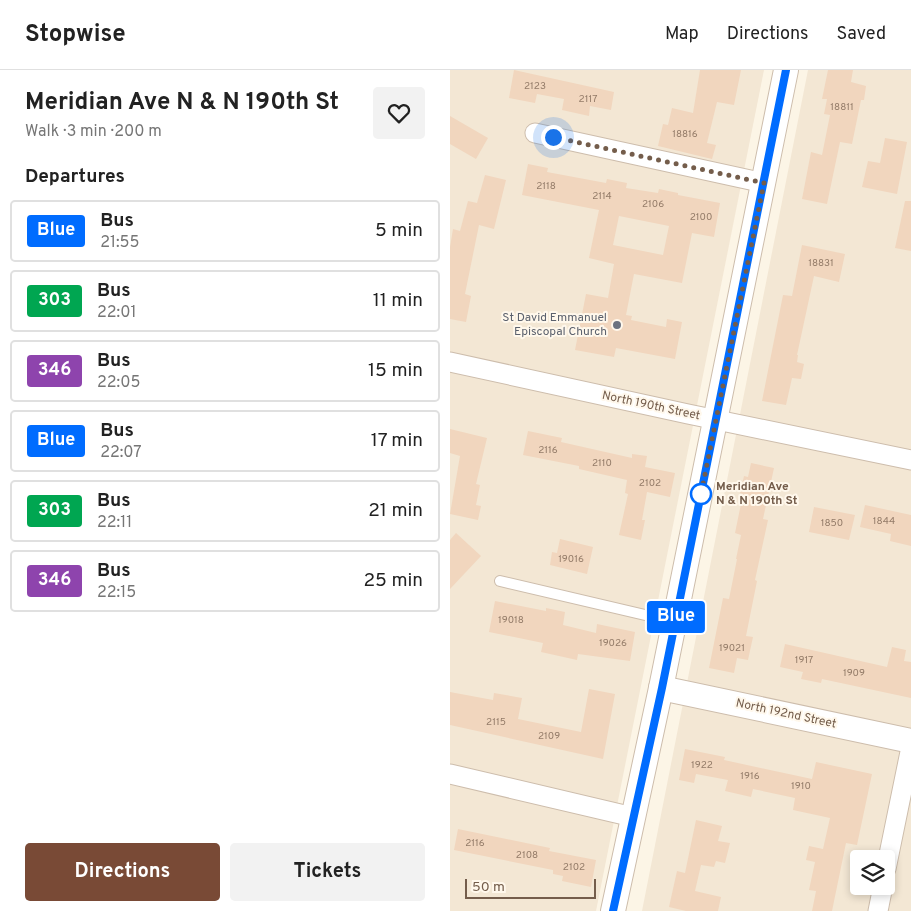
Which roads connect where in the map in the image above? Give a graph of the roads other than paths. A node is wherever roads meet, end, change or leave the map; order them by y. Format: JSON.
{"nodes":[{"id":1,"x":786,"y":70,"type":"edge"},
{"id":2,"x":535,"y":133,"type":"dead end"},
{"id":3,"x":764,"y":183,"type":"junction"},
{"id":4,"x":450,"y":362,"type":"edge"},
{"id":5,"x":716,"y":420,"type":"junction"},
{"id":6,"x":911,"y":460,"type":"edge"},
{"id":7,"x":500,"y":581,"type":"dead end"},
{"id":8,"x":675,"y":622,"type":"junction"},
{"id":9,"x":662,"y":688,"type":"junction"},
{"id":10,"x":911,"y":741,"type":"edge"},
{"id":11,"x":911,"y":747,"type":"edge"},
{"id":12,"x":450,"y":774,"type":"edge"},
{"id":13,"x":633,"y":817,"type":"junction"},
{"id":14,"x":890,"y":850,"type":"edge"},
{"id":15,"x":881,"y":895,"type":"edge"},
{"id":16,"x":613,"y":911,"type":"edge"},
{"id":17,"x":878,"y":911,"type":"edge"}],
"edges":[{"from":1,"to":3,"type":"street"},
{"from":2,"to":3,"type":"street"},
{"from":3,"to":5,"type":"street"},
{"from":4,"to":5,"type":"street","name":"North 190th Street"},
{"from":5,"to":6,"type":"street","name":"North 190th Street"},
{"from":5,"to":8,"type":"street"},
{"from":7,"to":8,"type":"lane"},
{"from":8,"to":9,"type":"street"},
{"from":9,"to":10,"type":"street","name":"North 192nd Street"},
{"from":9,"to":13,"type":"street"},
{"from":11,"to":14,"type":"street"},
{"from":12,"to":13,"type":"street"},
{"from":13,"to":16,"type":"street"},
{"from":15,"to":17,"type":"street"}]}
